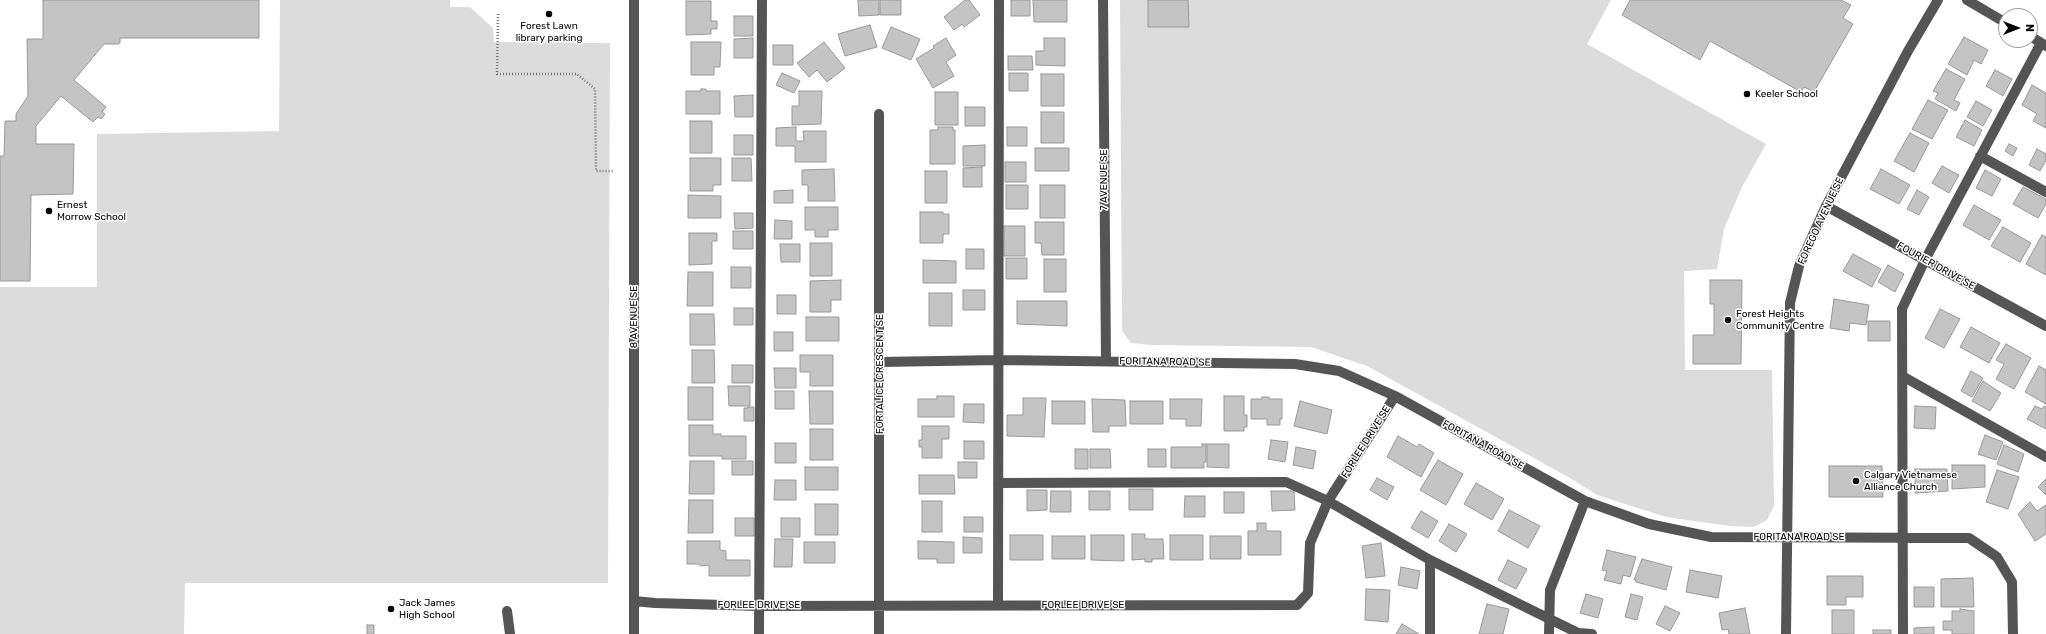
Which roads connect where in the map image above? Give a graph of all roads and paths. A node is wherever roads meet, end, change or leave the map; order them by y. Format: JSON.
{"nodes":[{"id":1,"x":634,"y":0,"type":"edge"},
{"id":2,"x":762,"y":0,"type":"edge"},
{"id":3,"x":1000,"y":0,"type":"edge"},
{"id":4,"x":1103,"y":0,"type":"edge"},
{"id":5,"x":1938,"y":0,"type":"edge"},
{"id":6,"x":1967,"y":0,"type":"edge"},
{"id":7,"x":498,"y":14,"type":"dead end"},
{"id":8,"x":1998,"y":18,"type":"edge"},
{"id":9,"x":2044,"y":44,"type":"edge"},
{"id":10,"x":879,"y":114,"type":"dead end"},
{"id":11,"x":1980,"y":156,"type":"junction"},
{"id":12,"x":613,"y":171,"type":"dead end"},
{"id":13,"x":2046,"y":192,"type":"edge"},
{"id":14,"x":1826,"y":206,"type":"junction"},
{"id":15,"x":1925,"y":260,"type":"junction"},
{"id":16,"x":2046,"y":326,"type":"edge"},
{"id":17,"x":999,"y":360,"type":"junction"},
{"id":18,"x":1106,"y":361,"type":"junction"},
{"id":19,"x":880,"y":362,"type":"junction"},
{"id":20,"x":1904,"y":377,"type":"junction"},
{"id":21,"x":1395,"y":396,"type":"junction"},
{"id":22,"x":2046,"y":458,"type":"edge"},
{"id":23,"x":998,"y":483,"type":"junction"},
{"id":24,"x":1328,"y":501,"type":"junction"},
{"id":25,"x":1585,"y":502,"type":"junction"},
{"id":26,"x":1786,"y":537,"type":"junction"},
{"id":27,"x":1903,"y":537,"type":"junction"},
{"id":28,"x":1430,"y":560,"type":"junction"},
{"id":29,"x":634,"y":600,"type":"junction"},
{"id":30,"x":998,"y":604,"type":"junction"},
{"id":31,"x":879,"y":605,"type":"junction"},
{"id":32,"x":759,"y":606,"type":"junction"},
{"id":33,"x":507,"y":611,"type":"dead end"},
{"id":34,"x":1550,"y":618,"type":"junction"},
{"id":35,"x":510,"y":634,"type":"edge"},
{"id":36,"x":634,"y":634,"type":"edge"},
{"id":37,"x":759,"y":634,"type":"edge"},
{"id":38,"x":879,"y":634,"type":"edge"},
{"id":39,"x":1430,"y":634,"type":"edge"},
{"id":40,"x":1550,"y":634,"type":"edge"},
{"id":41,"x":1592,"y":634,"type":"edge"},
{"id":42,"x":1786,"y":634,"type":"edge"},
{"id":43,"x":1903,"y":634,"type":"edge"},
{"id":44,"x":2013,"y":634,"type":"edge"}],
"edges":[{"from":1,"to":29,"type":"street","name":"8 AVENUE SE"},
{"from":2,"to":32,"type":"street"},
{"from":3,"to":17,"type":"street"},
{"from":4,"to":18,"type":"street","name":"7 AVENUE SE"},
{"from":5,"to":14,"type":"street","name":"FOREGO AVENUE SE"},
{"from":6,"to":8,"type":"street"},
{"from":7,"to":12,"type":"path"},
{"from":9,"to":11,"type":"street"},
{"from":10,"to":19,"type":"street","name":"FORTALICE CRESCENT SE"},
{"from":11,"to":13,"type":"street"},
{"from":11,"to":15,"type":"street"},
{"from":14,"to":15,"type":"street","name":"FOURIER DRIVE SE"},
{"from":14,"to":26,"type":"street","name":"FOREGO AVENUE SE"},
{"from":15,"to":16,"type":"street","name":"FOURIER DRIVE SE"},
{"from":15,"to":20,"type":"street"},
{"from":17,"to":18,"type":"street","name":"FORITANA ROAD SE"},
{"from":17,"to":19,"type":"street","name":"FORITANA ROAD SE"},
{"from":17,"to":23,"type":"street"},
{"from":18,"to":21,"type":"street","name":"FORITANA ROAD SE"},
{"from":19,"to":31,"type":"street","name":"FORTALICE CRESCENT SE"},
{"from":20,"to":22,"type":"street"},
{"from":20,"to":27,"type":"street"},
{"from":21,"to":24,"type":"street","name":"FORLEE DRIVE SE"},
{"from":21,"to":25,"type":"street","name":"FORITANA ROAD SE"},
{"from":23,"to":24,"type":"street"},
{"from":23,"to":30,"type":"street"},
{"from":24,"to":28,"type":"street"},
{"from":24,"to":30,"type":"street","name":"FORLEE DRIVE SE"},
{"from":25,"to":26,"type":"street","name":"FORITANA ROAD SE"},
{"from":25,"to":34,"type":"street"},
{"from":26,"to":27,"type":"street","name":"FORITANA ROAD SE"},
{"from":26,"to":42,"type":"street","name":"FOREGO AVENUE SE"},
{"from":27,"to":43,"type":"street"},
{"from":27,"to":44,"type":"street","name":"FORITANA ROAD SE"},
{"from":28,"to":34,"type":"street"},
{"from":28,"to":39,"type":"street"},
{"from":29,"to":32,"type":"street","name":"FORLEE DRIVE SE"},
{"from":29,"to":36,"type":"street","name":"8 AVENUE SE"},
{"from":30,"to":31,"type":"street","name":"FORLEE DRIVE SE"},
{"from":31,"to":32,"type":"street","name":"FORLEE DRIVE SE"},
{"from":31,"to":38,"type":"street","name":"FORTALICE CRESCENT SE"},
{"from":32,"to":37,"type":"street"},
{"from":33,"to":35,"type":"street"},
{"from":34,"to":40,"type":"street"},
{"from":34,"to":41,"type":"street"}]}
